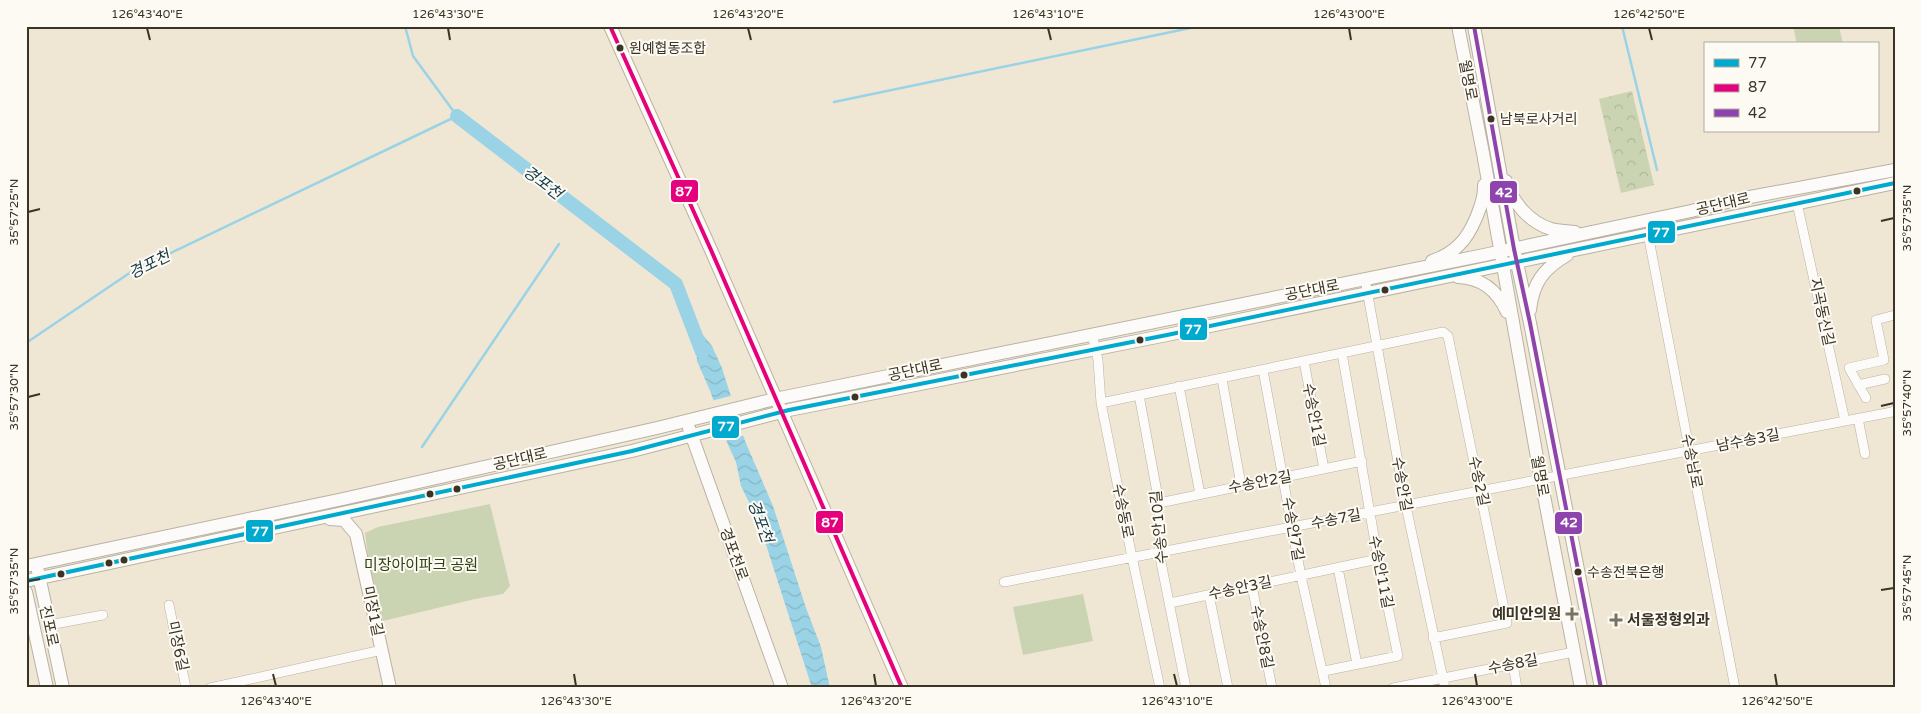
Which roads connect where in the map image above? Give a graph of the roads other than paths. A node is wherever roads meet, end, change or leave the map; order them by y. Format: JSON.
{"nodes":[{"id":1,"x":610,"y":26,"type":"edge"},
{"id":2,"x":1458,"y":26,"type":"edge"},
{"id":3,"x":1474,"y":26,"type":"edge"},
{"id":4,"x":1496,"y":151,"type":"junction"},
{"id":5,"x":1483,"y":153,"type":"junction"},
{"id":6,"x":1895,"y":170,"type":"edge"},
{"id":7,"x":1895,"y":183,"type":"edge"},
{"id":8,"x":1797,"y":203,"type":"junction"},
{"id":9,"x":1585,"y":234,"type":"junction"},
{"id":10,"x":1648,"y":234,"type":"junction"},
{"id":11,"x":1585,"y":247,"type":"junction"},
{"id":12,"x":1514,"y":249,"type":"junction"},
{"id":13,"x":1500,"y":258,"type":"junction"},
{"id":14,"x":1517,"y":262,"type":"junction"},
{"id":15,"x":1407,"y":271,"type":"junction"},
{"id":16,"x":1365,"y":279,"type":"junction"},
{"id":17,"x":1433,"y":279,"type":"junction"},
{"id":18,"x":1368,"y":293,"type":"junction"},
{"id":19,"x":1895,"y":315,"type":"edge"},
{"id":20,"x":1530,"y":323,"type":"junction"},
{"id":21,"x":1514,"y":329,"type":"junction"},
{"id":22,"x":1092,"y":334,"type":"junction"},
{"id":23,"x":1378,"y":345,"type":"junction"},
{"id":24,"x":1096,"y":350,"type":"junction"},
{"id":25,"x":1342,"y":353,"type":"junction"},
{"id":26,"x":1304,"y":361,"type":"junction"},
{"id":27,"x":1263,"y":370,"type":"junction"},
{"id":28,"x":1222,"y":379,"type":"junction"},
{"id":29,"x":1885,"y":379,"type":"dead end"},
{"id":30,"x":1858,"y":385,"type":"junction"},
{"id":31,"x":1179,"y":386,"type":"junction"},
{"id":32,"x":1139,"y":396,"type":"junction"},
{"id":33,"x":1866,"y":398,"type":"dead end"},
{"id":34,"x":775,"y":399,"type":"junction"},
{"id":35,"x":1102,"y":403,"type":"junction"},
{"id":36,"x":1895,"y":410,"type":"edge"},
{"id":37,"x":781,"y":412,"type":"junction"},
{"id":38,"x":1858,"y":418,"type":"junction"},
{"id":39,"x":688,"y":420,"type":"junction"},
{"id":40,"x":1845,"y":421,"type":"junction"},
{"id":41,"x":692,"y":436,"type":"junction"},
{"id":42,"x":1690,"y":451,"type":"junction"},
{"id":43,"x":1865,"y":454,"type":"dead end"},
{"id":44,"x":1362,"y":461,"type":"junction"},
{"id":45,"x":1324,"y":469,"type":"junction"},
{"id":46,"x":1560,"y":476,"type":"junction"},
{"id":47,"x":1284,"y":478,"type":"junction"},
{"id":48,"x":1541,"y":480,"type":"junction"},
{"id":49,"x":1241,"y":485,"type":"junction"},
{"id":50,"x":1481,"y":492,"type":"junction"},
{"id":51,"x":1200,"y":494,"type":"junction"},
{"id":52,"x":1159,"y":503,"type":"junction"},
{"id":53,"x":388,"y":504,"type":"junction"},
{"id":54,"x":1406,"y":506,"type":"junction"},
{"id":55,"x":1370,"y":513,"type":"junction"},
{"id":56,"x":314,"y":519,"type":"junction"},
{"id":57,"x":1293,"y":527,"type":"junction"},
{"id":58,"x":356,"y":534,"type":"junction"},
{"id":59,"x":1159,"y":552,"type":"junction"},
{"id":60,"x":1132,"y":557,"type":"junction"},
{"id":61,"x":1378,"y":559,"type":"junction"},
{"id":62,"x":31,"y":565,"type":"edge"},
{"id":63,"x":1338,"y":568,"type":"junction"},
{"id":64,"x":1301,"y":576,"type":"junction"},
{"id":65,"x":33,"y":579,"type":"edge"},
{"id":66,"x":1004,"y":582,"type":"dead end"},
{"id":67,"x":1252,"y":586,"type":"junction"},
{"id":68,"x":26,"y":592,"type":"edge"},
{"id":69,"x":1209,"y":595,"type":"junction"},
{"id":70,"x":1170,"y":603,"type":"junction"},
{"id":71,"x":169,"y":605,"type":"dead end"},
{"id":72,"x":103,"y":615,"type":"dead end"},
{"id":73,"x":49,"y":626,"type":"junction"},
{"id":74,"x":31,"y":635,"type":"edge"},
{"id":75,"x":1434,"y":638,"type":"junction"},
{"id":76,"x":382,"y":650,"type":"junction"},
{"id":77,"x":1574,"y":652,"type":"junction"},
{"id":78,"x":1357,"y":664,"type":"junction"},
{"id":79,"x":1513,"y":664,"type":"junction"},
{"id":80,"x":1324,"y":671,"type":"junction"},
{"id":81,"x":1443,"y":678,"type":"junction"},
{"id":82,"x":1410,"y":686,"type":"edge"},
{"id":83,"x":47,"y":688,"type":"edge"},
{"id":84,"x":63,"y":688,"type":"edge"},
{"id":85,"x":186,"y":688,"type":"edge"},
{"id":86,"x":210,"y":688,"type":"edge"},
{"id":87,"x":390,"y":688,"type":"edge"},
{"id":88,"x":782,"y":688,"type":"edge"},
{"id":89,"x":902,"y":688,"type":"edge"},
{"id":90,"x":1160,"y":688,"type":"edge"},
{"id":91,"x":1186,"y":688,"type":"edge"},
{"id":92,"x":1228,"y":688,"type":"edge"},
{"id":93,"x":1272,"y":688,"type":"edge"},
{"id":94,"x":1326,"y":688,"type":"edge"},
{"id":95,"x":1393,"y":688,"type":"edge"},
{"id":96,"x":1445,"y":688,"type":"edge"},
{"id":97,"x":1517,"y":688,"type":"edge"},
{"id":98,"x":1581,"y":688,"type":"edge"},
{"id":99,"x":1601,"y":688,"type":"edge"},
{"id":100,"x":1735,"y":688,"type":"edge"}],
"edges":[{"from":1,"to":34,"type":"street"},
{"from":2,"to":5,"type":"street","name":"월명로"},
{"from":3,"to":4,"type":"street","name":"월명로"},
{"from":4,"to":9,"type":"street"},
{"from":4,"to":12,"type":"street","name":"월명로"},
{"from":5,"to":13,"type":"street","name":"월명로"},
{"from":5,"to":15,"type":"street"},
{"from":6,"to":9,"type":"street","name":"공단대로"},
{"from":7,"to":8,"type":"street","name":"공단대로"},
{"from":8,"to":10,"type":"street","name":"공단대로"},
{"from":8,"to":40,"type":"street","name":"지곡동신길"},
{"from":9,"to":12,"type":"street","name":"공단대로"},
{"from":10,"to":11,"type":"street","name":"공단대로"},
{"from":10,"to":42,"type":"street","name":"수송남로"},
{"from":11,"to":14,"type":"street","name":"공단대로"},
{"from":11,"to":20,"type":"street"},
{"from":12,"to":13,"type":"street","name":"공단대로"},
{"from":12,"to":14,"type":"street","name":"월명로"},
{"from":13,"to":14,"type":"street","name":"공단대로"},
{"from":13,"to":15,"type":"street","name":"공단대로"},
{"from":13,"to":17,"type":"street","name":"공단대로"},
{"from":13,"to":21,"type":"street","name":"월명로"},
{"from":14,"to":20,"type":"street","name":"월명로"},
{"from":15,"to":16,"type":"street","name":"공단대로"},
{"from":16,"to":18,"type":"street","name":"수송안길"},
{"from":16,"to":22,"type":"street","name":"공단대로"},
{"from":17,"to":18,"type":"street","name":"공단대로"},
{"from":17,"to":21,"type":"street"},
{"from":18,"to":23,"type":"street","name":"수송안길"},
{"from":18,"to":24,"type":"street","name":"공단대로"},
{"from":19,"to":30,"type":"street"},
{"from":20,"to":46,"type":"street","name":"월명로"},
{"from":21,"to":48,"type":"street","name":"월명로"},
{"from":22,"to":24,"type":"street","name":"수송동로"},
{"from":22,"to":34,"type":"street","name":"공단대로"},
{"from":23,"to":25,"type":"street"},
{"from":23,"to":50,"type":"street","name":"수송2길"},
{"from":23,"to":54,"type":"street","name":"수송안길"},
{"from":24,"to":35,"type":"street","name":"수송동로"},
{"from":24,"to":37,"type":"street","name":"공단대로"},
{"from":25,"to":26,"type":"street"},
{"from":25,"to":44,"type":"street","name":"수송안11길"},
{"from":26,"to":27,"type":"street"},
{"from":26,"to":45,"type":"street","name":"수송안1길"},
{"from":27,"to":28,"type":"street"},
{"from":27,"to":47,"type":"street","name":"수송안7길"},
{"from":28,"to":31,"type":"street"},
{"from":28,"to":49,"type":"street"},
{"from":29,"to":30,"type":"street"},
{"from":30,"to":33,"type":"street"},
{"from":31,"to":32,"type":"street"},
{"from":31,"to":51,"type":"street"},
{"from":32,"to":35,"type":"street"},
{"from":32,"to":52,"type":"street","name":"수송안10길"},
{"from":34,"to":37,"type":"street"},
{"from":34,"to":39,"type":"street","name":"공단대로"},
{"from":35,"to":60,"type":"street","name":"수송동로"},
{"from":36,"to":38,"type":"street","name":"남수송3길"},
{"from":37,"to":41,"type":"street","name":"공단대로"},
{"from":37,"to":89,"type":"street"},
{"from":38,"to":40,"type":"street","name":"남수송3길"},
{"from":38,"to":43,"type":"street"},
{"from":39,"to":41,"type":"street","name":"경포천로"},
{"from":39,"to":62,"type":"street","name":"공단대로"},
{"from":40,"to":42,"type":"street","name":"남수송3길"},
{"from":41,"to":53,"type":"street","name":"공단대로"},
{"from":41,"to":88,"type":"street","name":"경포천로"},
{"from":42,"to":46,"type":"street","name":"남수송3길"},
{"from":42,"to":100,"type":"street","name":"수송남로"},
{"from":44,"to":45,"type":"street","name":"수송안2길"},
{"from":44,"to":55,"type":"street","name":"수송안11길"},
{"from":45,"to":47,"type":"street","name":"수송안2길"},
{"from":46,"to":48,"type":"street","name":"남수송3길"},
{"from":46,"to":99,"type":"street","name":"월명로"},
{"from":47,"to":49,"type":"street","name":"수송안2길"},
{"from":47,"to":57,"type":"street","name":"수송안7길"},
{"from":48,"to":50,"type":"street","name":"수송7길"},
{"from":48,"to":77,"type":"street","name":"월명로"},
{"from":49,"to":51,"type":"street","name":"수송안2길"},
{"from":50,"to":54,"type":"street","name":"수송7길"},
{"from":50,"to":75,"type":"street","name":"수송2길"},
{"from":51,"to":52,"type":"street","name":"수송안2길"},
{"from":52,"to":59,"type":"street","name":"수송안10길"},
{"from":53,"to":56,"type":"street","name":"공단대로"},
{"from":53,"to":58,"type":"street"},
{"from":54,"to":55,"type":"street","name":"수송7길"},
{"from":54,"to":75,"type":"street","name":"수송안길"},
{"from":55,"to":57,"type":"street","name":"수송7길"},
{"from":55,"to":61,"type":"street","name":"수송안11길"},
{"from":56,"to":58,"type":"street"},
{"from":56,"to":65,"type":"street","name":"공단대로"},
{"from":57,"to":59,"type":"street","name":"수송7길"},
{"from":57,"to":64,"type":"street","name":"수송안7길"},
{"from":58,"to":76,"type":"street","name":"미장1길"},
{"from":59,"to":60,"type":"street","name":"수송7길"},
{"from":59,"to":70,"type":"street","name":"수송안10길"},
{"from":60,"to":66,"type":"street","name":"수송7길"},
{"from":60,"to":90,"type":"street","name":"수송동로"},
{"from":61,"to":63,"type":"street","name":"수송안3길"},
{"from":61,"to":78,"type":"street","name":"수송안11길"},
{"from":62,"to":65,"type":"street","name":"진포로"},
{"from":63,"to":64,"type":"street","name":"수송안3길"},
{"from":63,"to":78,"type":"street"},
{"from":64,"to":67,"type":"street","name":"수송안3길"},
{"from":64,"to":80,"type":"street","name":"수송안7길"},
{"from":65,"to":73,"type":"street","name":"진포로"},
{"from":67,"to":69,"type":"street","name":"수송안3길"},
{"from":67,"to":93,"type":"street","name":"수송안8길"},
{"from":68,"to":74,"type":"street","name":"진포로"},
{"from":69,"to":70,"type":"street","name":"수송안3길"},
{"from":69,"to":92,"type":"street"},
{"from":70,"to":91,"type":"street","name":"수송안10길"},
{"from":71,"to":85,"type":"street","name":"미장6길"},
{"from":72,"to":73,"type":"street"},
{"from":73,"to":84,"type":"street","name":"진포로"},
{"from":74,"to":83,"type":"street","name":"진포로"},
{"from":75,"to":81,"type":"street","name":"수송안길"},
{"from":76,"to":86,"type":"street"},
{"from":76,"to":87,"type":"street","name":"미장1길"},
{"from":77,"to":79,"type":"street","name":"수송8길"},
{"from":77,"to":98,"type":"street","name":"월명로"},
{"from":78,"to":80,"type":"street","name":"수송안11길"},
{"from":79,"to":81,"type":"street","name":"수송8길"},
{"from":79,"to":97,"type":"street"},
{"from":80,"to":94,"type":"street","name":"수송안7길"},
{"from":81,"to":82,"type":"street","name":"수송8길"},
{"from":81,"to":96,"type":"street","name":"수송안길"},
{"from":82,"to":95,"type":"street","name":"수송8길"}]}
